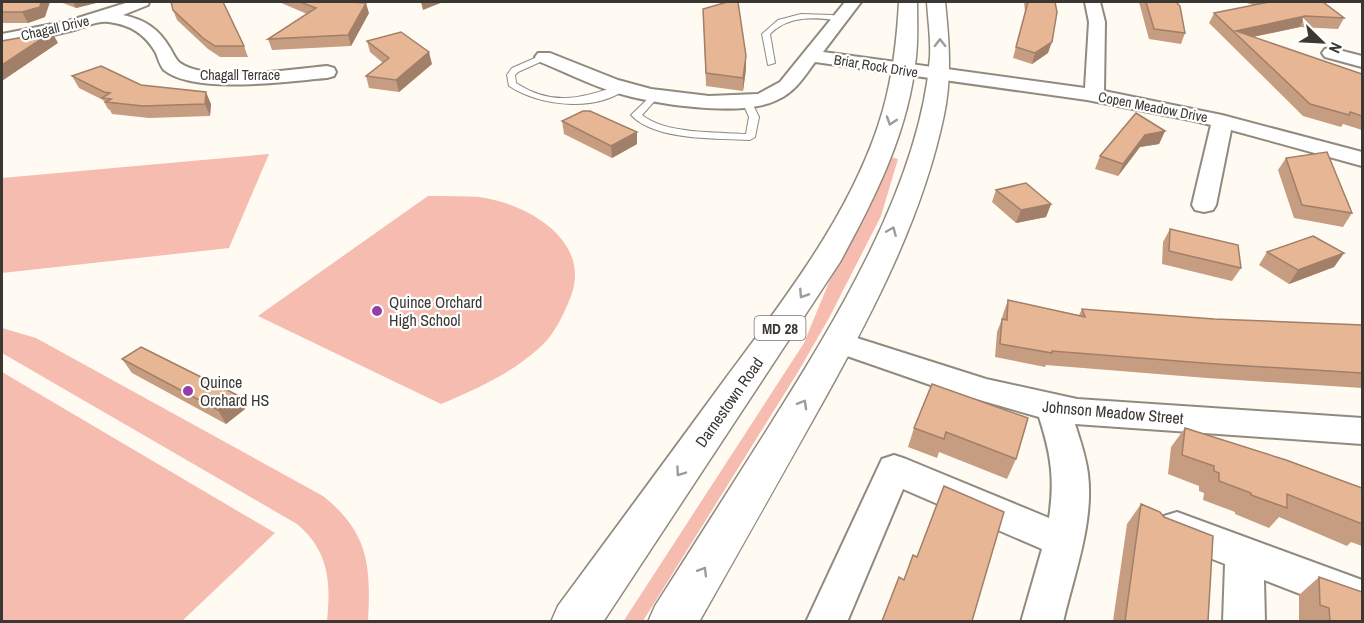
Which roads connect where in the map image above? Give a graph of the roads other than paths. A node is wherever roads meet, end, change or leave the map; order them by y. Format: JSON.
{"nodes":[{"id":1,"x":142,"y":2,"type":"edge"},
{"id":2,"x":853,"y":2,"type":"edge"},
{"id":3,"x":908,"y":2,"type":"edge"},
{"id":4,"x":936,"y":2,"type":"edge"},
{"id":5,"x":1093,"y":2,"type":"edge"},
{"id":6,"x":106,"y":16,"type":"junction"},
{"id":7,"x":841,"y":19,"type":"junction"},
{"id":8,"x":2,"y":39,"type":"edge"},
{"id":9,"x":1331,"y":52,"type":"dead end"},
{"id":10,"x":812,"y":56,"type":"junction"},
{"id":11,"x":544,"y":57,"type":"joint"},
{"id":12,"x":1362,"y":62,"type":"edge"},
{"id":13,"x":771,"y":63,"type":"dead end"},
{"id":14,"x":327,"y":72,"type":"dead end"},
{"id":15,"x":922,"y":73,"type":"junction"},
{"id":16,"x":622,"y":88,"type":"junction"},
{"id":17,"x":654,"y":96,"type":"junction"},
{"id":18,"x":1095,"y":96,"type":"junction"},
{"id":19,"x":747,"y":101,"type":"junction"},
{"id":20,"x":1222,"y":121,"type":"junction"},
{"id":21,"x":1362,"y":159,"type":"edge"},
{"id":22,"x":1204,"y":206,"type":"dead end"},
{"id":23,"x":838,"y":342,"type":"junction"},
{"id":24,"x":1053,"y":408,"type":"junction"},
{"id":25,"x":1362,"y":430,"type":"edge"},
{"id":26,"x":1163,"y":522,"type":"edge"},
{"id":27,"x":1061,"y":540,"type":"junction"},
{"id":28,"x":1245,"y":554,"type":"junction"},
{"id":29,"x":1362,"y":599,"type":"edge"},
{"id":30,"x":575,"y":621,"type":"edge"},
{"id":31,"x":672,"y":621,"type":"edge"},
{"id":32,"x":826,"y":621,"type":"edge"},
{"id":33,"x":1042,"y":621,"type":"edge"},
{"id":34,"x":1244,"y":621,"type":"edge"}],
"edges":[{"from":1,"to":6,"type":"street","name":"Chagall Drive"},
{"from":2,"to":7,"type":"street"},
{"from":3,"to":15,"type":"main road","name":"Darnestown Road","number":"MD 28"},
{"from":15,"to":4,"type":"main road","name":"Darnestown Road","number":"MD 28","one_way":true},
{"from":5,"to":18,"type":"street"},
{"from":6,"to":8,"type":"street","name":"Chagall Drive"},
{"from":6,"to":14,"type":"street","name":"Chagall Terrace"},
{"from":7,"to":10,"type":"street"},
{"from":7,"to":13,"type":"lane"},
{"from":9,"to":12,"type":"street"},
{"from":10,"to":15,"type":"street","name":"Briar Rock Drive"},
{"from":10,"to":19,"type":"street"},
{"from":11,"to":16,"type":"street"},
{"from":11,"to":16,"type":"lane"},
{"from":15,"to":18,"type":"street","name":"Copen Meadow Drive"},
{"from":23,"to":15,"type":"main road","name":"Darnestown Road","number":"MD 28","one_way":true},
{"from":15,"to":30,"type":"main road","name":"Darnestown Road","number":"MD 28","one_way":true},
{"from":16,"to":17,"type":"street"},
{"from":17,"to":19,"type":"street"},
{"from":17,"to":19,"type":"lane"},
{"from":18,"to":20,"type":"street","name":"Copen Meadow Drive"},
{"from":20,"to":21,"type":"street","name":"Copen Meadow Drive"},
{"from":20,"to":22,"type":"street"},
{"from":23,"to":24,"type":"street","name":"Johnson Meadow Street"},
{"from":31,"to":23,"type":"main road","name":"Darnestown Road","number":"MD 28","one_way":true},
{"from":24,"to":25,"type":"street","name":"Johnson Meadow Street"},
{"from":24,"to":27,"type":"street"},
{"from":26,"to":28,"type":"street"},
{"from":27,"to":32,"type":"street"},
{"from":27,"to":33,"type":"street"},
{"from":28,"to":29,"type":"street"},
{"from":28,"to":34,"type":"street"}]}
